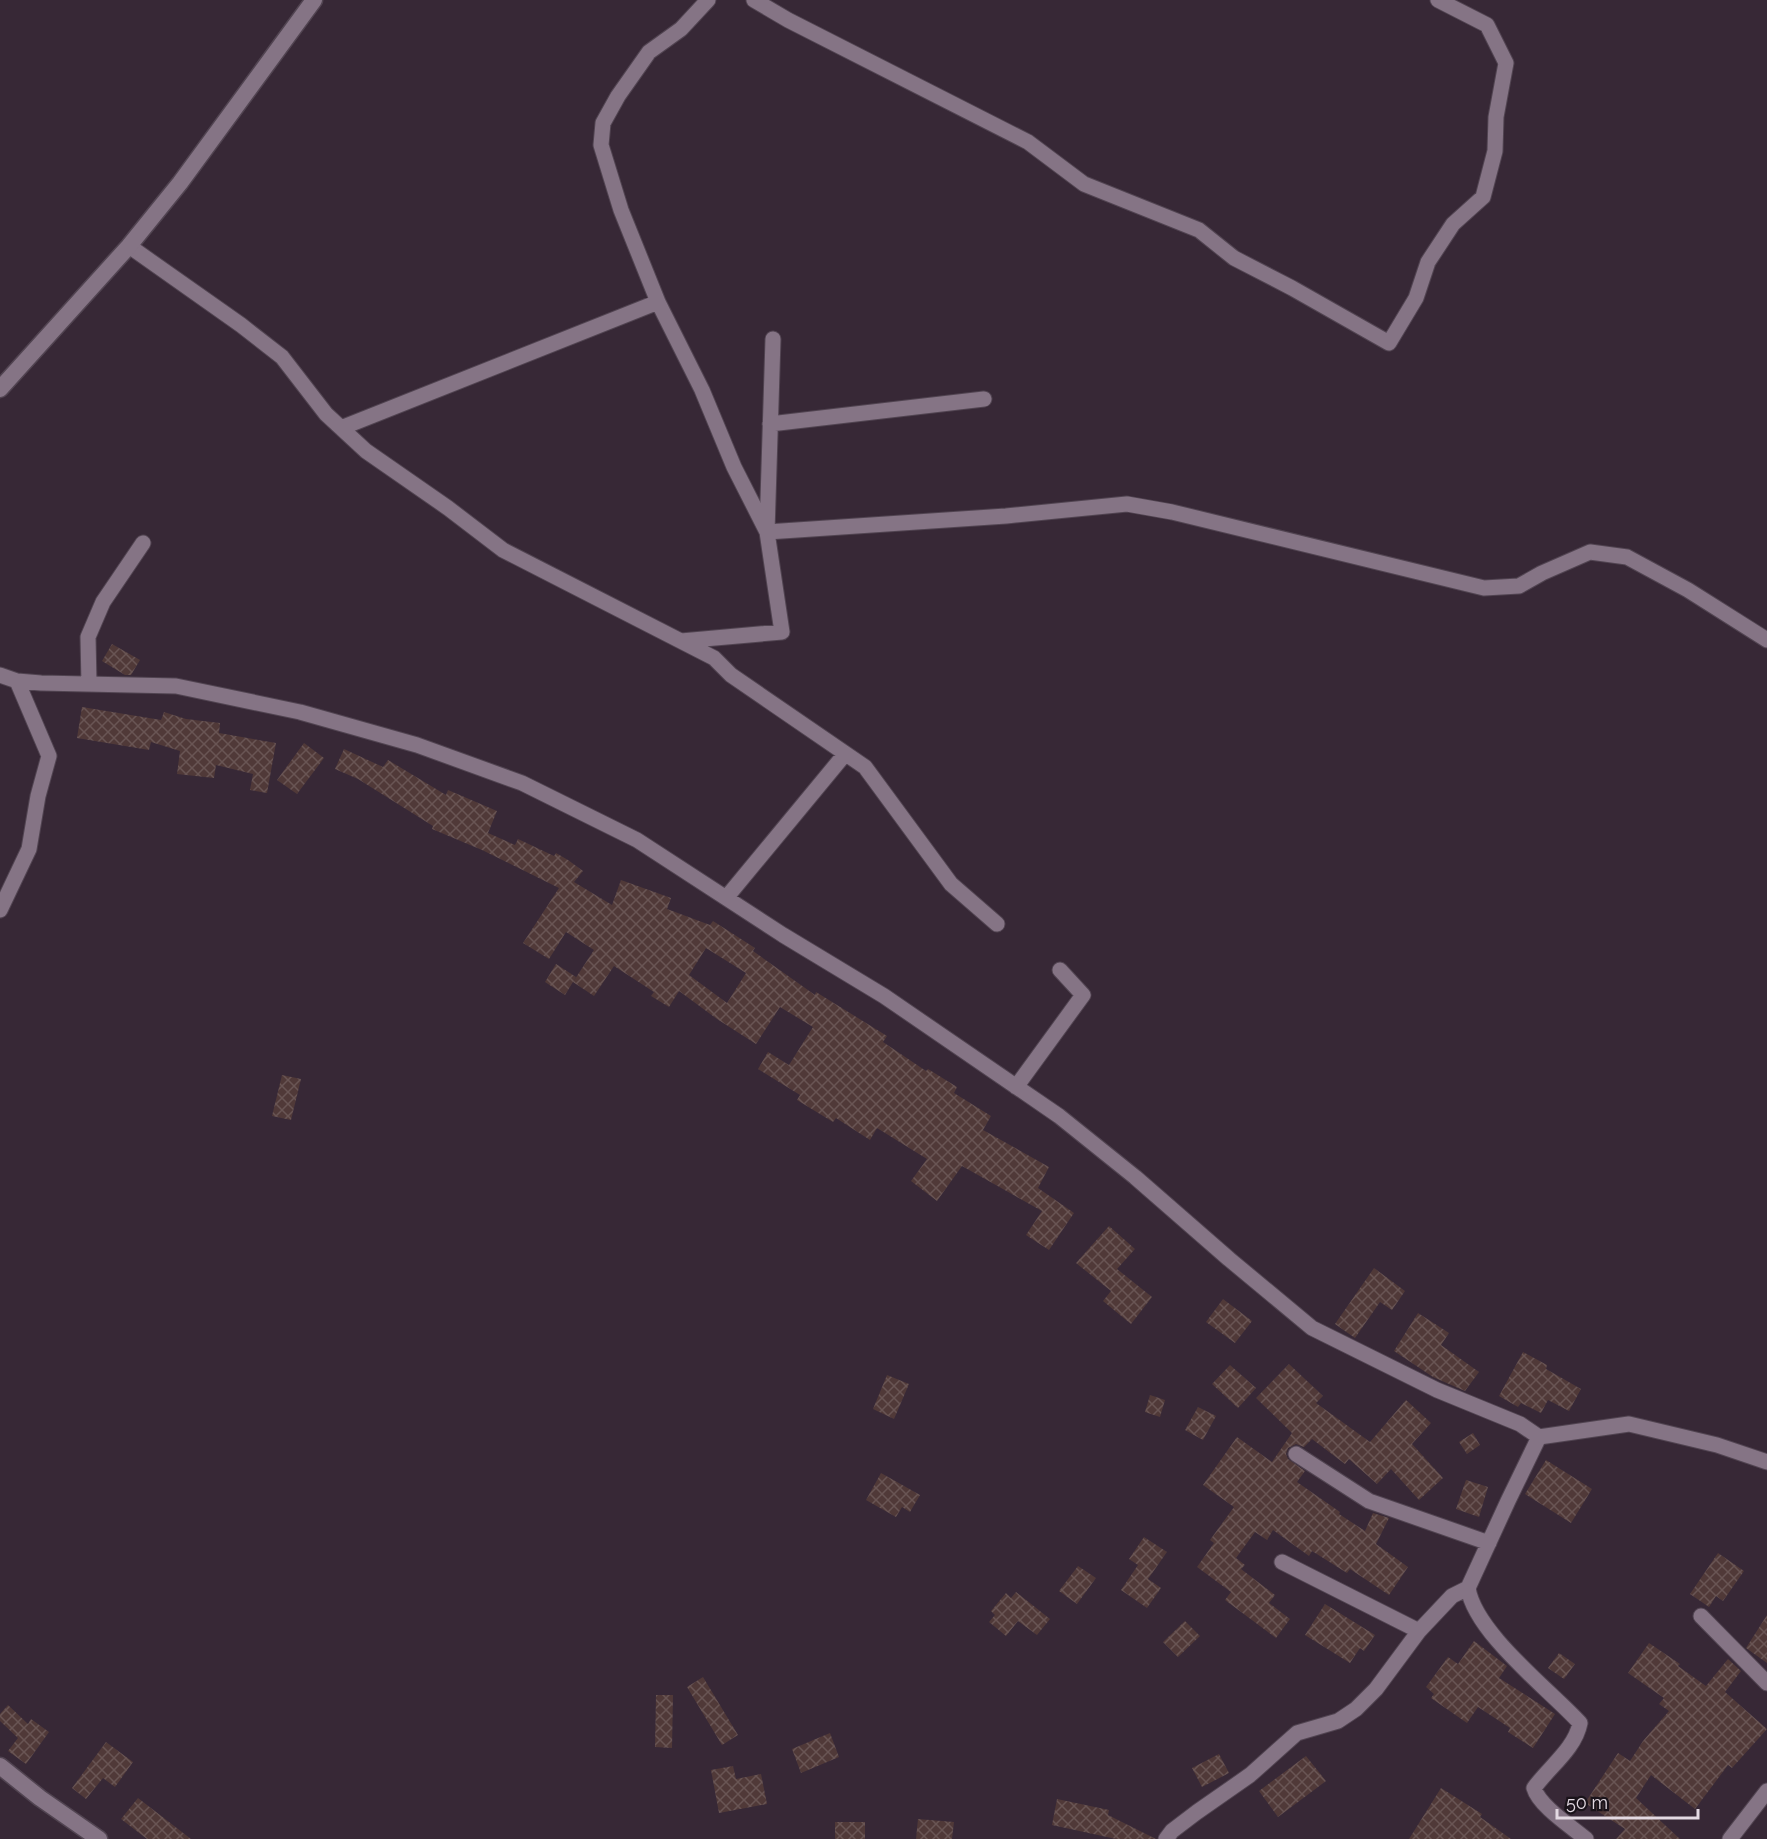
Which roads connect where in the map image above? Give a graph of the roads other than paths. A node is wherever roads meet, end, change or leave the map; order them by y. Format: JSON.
{"nodes":[{"id":1,"x":314,"y":0,"type":"edge"},
{"id":2,"x":708,"y":0,"type":"edge"},
{"id":3,"x":754,"y":0,"type":"edge"},
{"id":4,"x":1438,"y":0,"type":"edge"},
{"id":5,"x":129,"y":246,"type":"junction"},
{"id":6,"x":658,"y":302,"type":"junction"},
{"id":7,"x":773,"y":339,"type":"dead end"},
{"id":8,"x":0,"y":389,"type":"edge"},
{"id":9,"x":984,"y":399,"type":"dead end"},
{"id":10,"x":770,"y":424,"type":"junction"},
{"id":11,"x":341,"y":428,"type":"junction"},
{"id":12,"x":767,"y":532,"type":"junction"},
{"id":13,"x":143,"y":543,"type":"dead end"},
{"id":14,"x":1767,"y":640,"type":"edge"},
{"id":15,"x":681,"y":641,"type":"junction"},
{"id":16,"x":0,"y":675,"type":"edge"},
{"id":17,"x":16,"y":681,"type":"junction"},
{"id":18,"x":89,"y":684,"type":"junction"},
{"id":19,"x":844,"y":754,"type":"junction"},
{"id":20,"x":726,"y":898,"type":"junction"},
{"id":21,"x":0,"y":910,"type":"edge"},
{"id":22,"x":997,"y":924,"type":"dead end"},
{"id":23,"x":1059,"y":970,"type":"dead end"},
{"id":24,"x":1016,"y":1087,"type":"junction"},
{"id":25,"x":1539,"y":1437,"type":"junction"},
{"id":26,"x":1296,"y":1454,"type":"dead end"},
{"id":27,"x":1767,"y":1461,"type":"edge"},
{"id":28,"x":1489,"y":1543,"type":"junction"},
{"id":29,"x":1282,"y":1562,"type":"dead end"},
{"id":30,"x":1468,"y":1588,"type":"junction"},
{"id":31,"x":1701,"y":1616,"type":"dead end"},
{"id":32,"x":1419,"y":1631,"type":"junction"},
{"id":33,"x":1767,"y":1683,"type":"edge"},
{"id":34,"x":0,"y":1766,"type":"edge"},
{"id":35,"x":1767,"y":1791,"type":"edge"},
{"id":36,"x":99,"y":1839,"type":"edge"},
{"id":37,"x":1166,"y":1839,"type":"edge"},
{"id":38,"x":1586,"y":1839,"type":"edge"},
{"id":39,"x":1730,"y":1839,"type":"edge"}],
"edges":[{"from":1,"to":5,"type":"street"},
{"from":2,"to":6,"type":"street"},
{"from":3,"to":4,"type":"street"},
{"from":5,"to":8,"type":"street"},
{"from":5,"to":11,"type":"street"},
{"from":6,"to":11,"type":"street"},
{"from":6,"to":12,"type":"street"},
{"from":7,"to":10,"type":"street"},
{"from":9,"to":10,"type":"street"},
{"from":10,"to":12,"type":"street"},
{"from":11,"to":15,"type":"street"},
{"from":12,"to":14,"type":"street"},
{"from":12,"to":15,"type":"street"},
{"from":13,"to":18,"type":"street"},
{"from":15,"to":19,"type":"street"},
{"from":16,"to":17,"type":"street"},
{"from":17,"to":18,"type":"street"},
{"from":17,"to":21,"type":"street"},
{"from":18,"to":20,"type":"street"},
{"from":19,"to":20,"type":"street"},
{"from":19,"to":22,"type":"street"},
{"from":20,"to":24,"type":"street"},
{"from":23,"to":24,"type":"street"},
{"from":24,"to":25,"type":"street"},
{"from":25,"to":27,"type":"street"},
{"from":25,"to":28,"type":"street"},
{"from":26,"to":28,"type":"street"},
{"from":28,"to":30,"type":"street"},
{"from":29,"to":32,"type":"street"},
{"from":30,"to":32,"type":"street"},
{"from":30,"to":38,"type":"street"},
{"from":31,"to":33,"type":"street"},
{"from":32,"to":37,"type":"street"},
{"from":34,"to":36,"type":"street"},
{"from":35,"to":39,"type":"street"}]}
